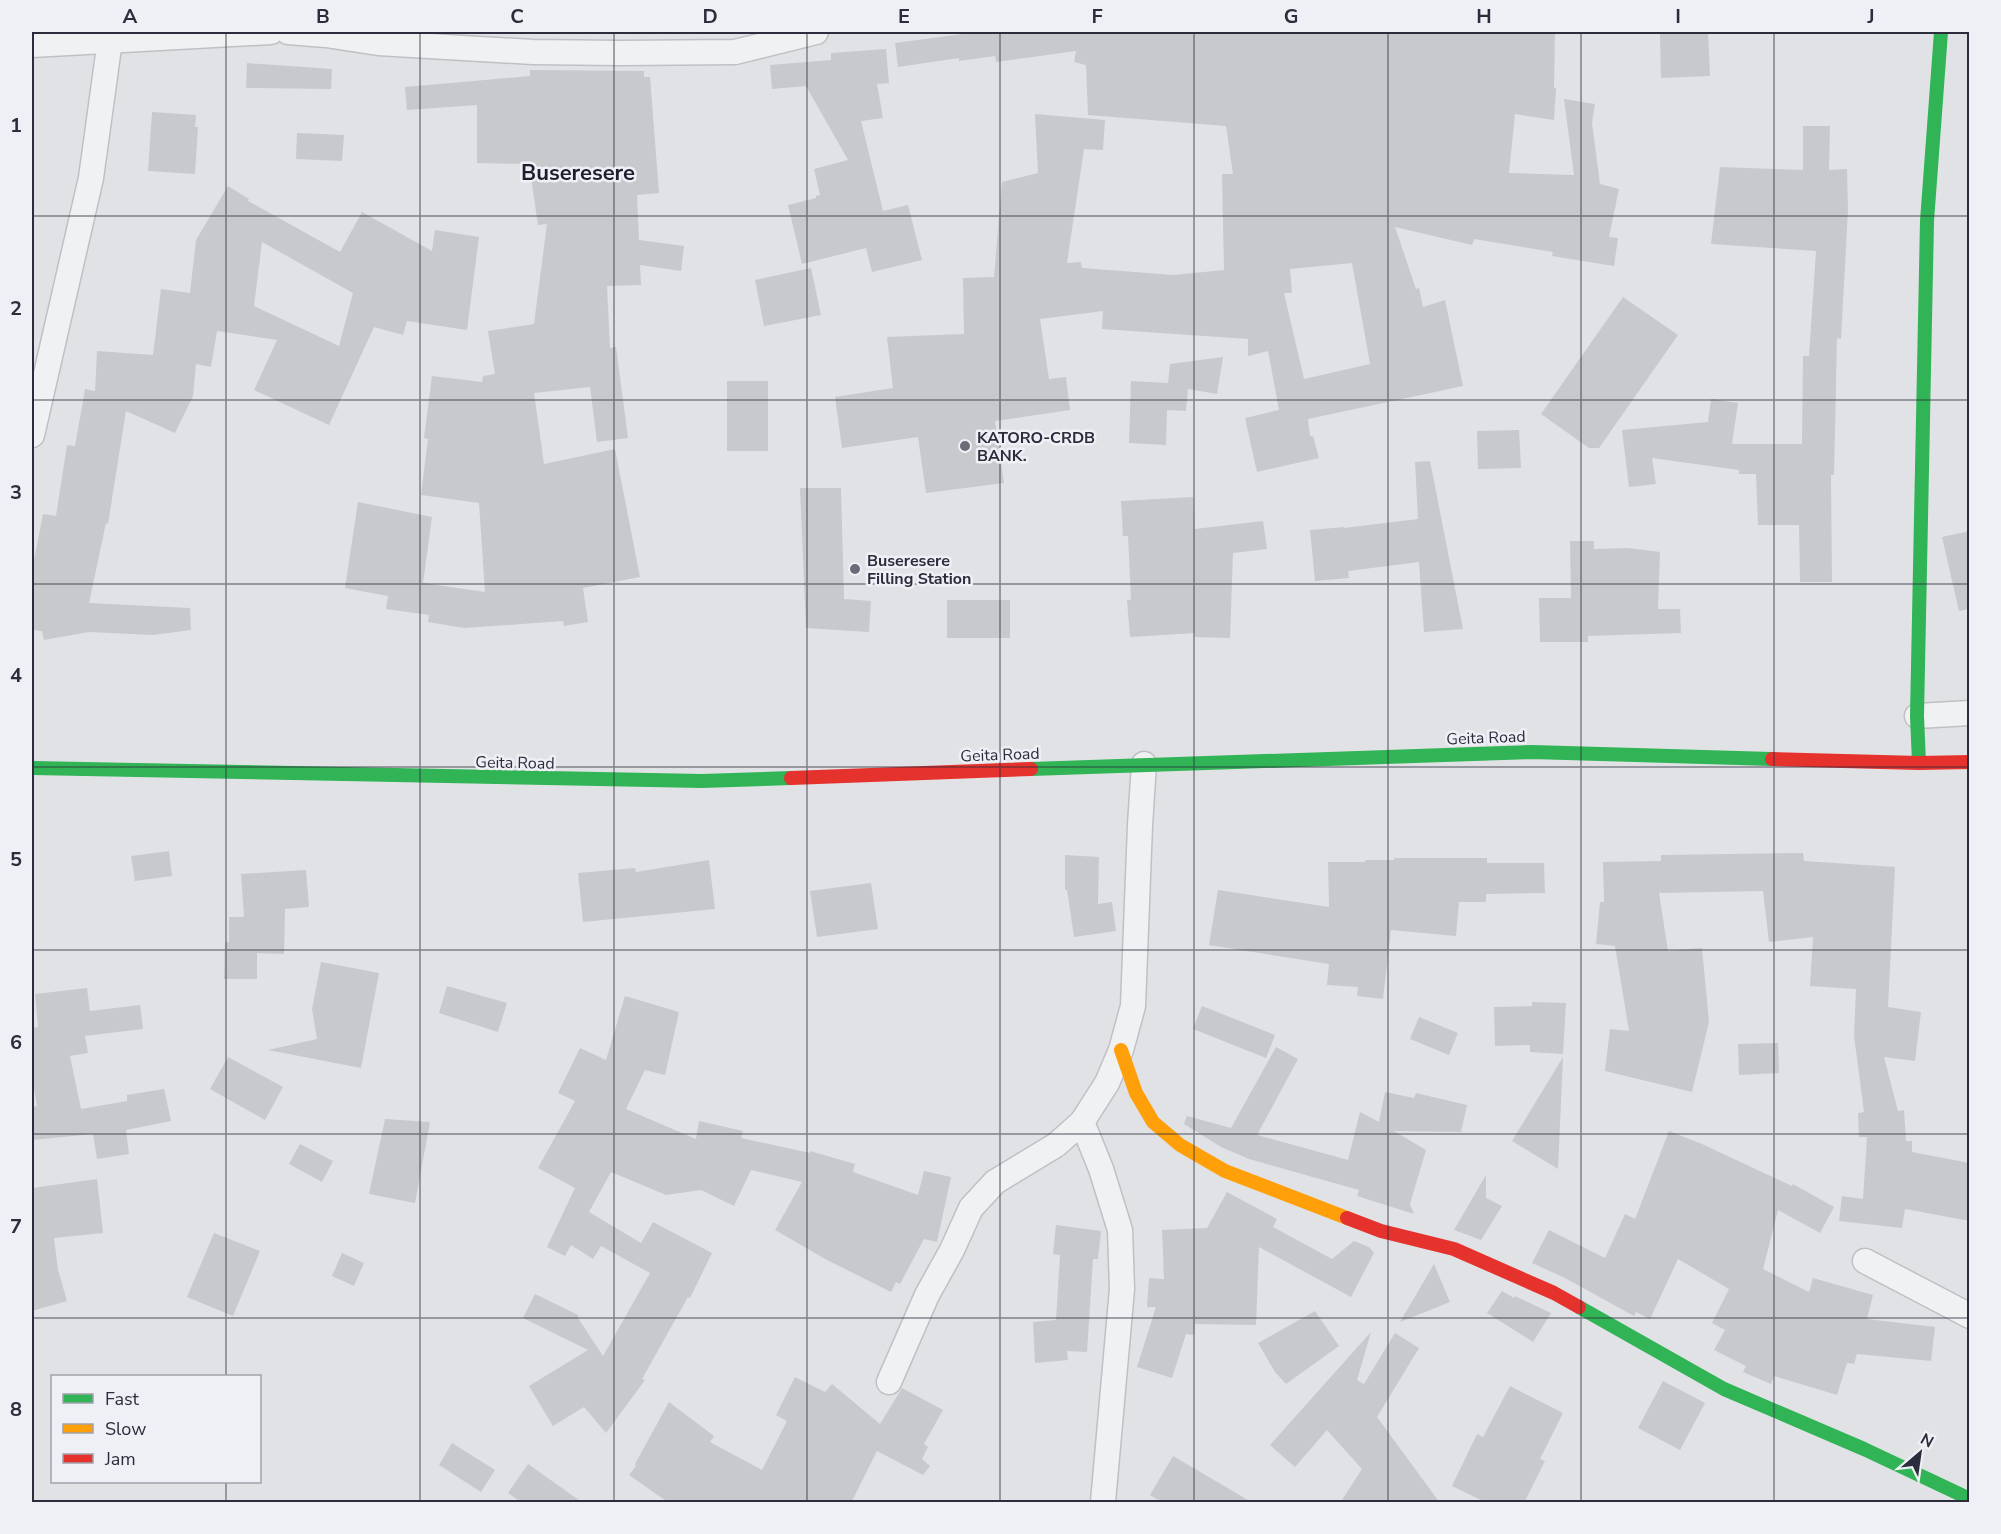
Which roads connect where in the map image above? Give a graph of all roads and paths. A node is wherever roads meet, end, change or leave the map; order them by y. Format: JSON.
{"nodes":[{"id":1,"x":221,"y":32,"type":"edge"},
{"id":2,"x":271,"y":32,"type":"edge"},
{"id":3,"x":288,"y":32,"type":"edge"},
{"id":4,"x":816,"y":32,"type":"edge"},
{"id":5,"x":1941,"y":32,"type":"edge"},
{"id":6,"x":110,"y":40,"type":"junction"},
{"id":7,"x":32,"y":45,"type":"edge"},
{"id":8,"x":32,"y":435,"type":"edge"},
{"id":9,"x":1970,"y":713,"type":"edge"},
{"id":10,"x":1917,"y":716,"type":"junction"},
{"id":11,"x":1970,"y":762,"type":"edge"},
{"id":12,"x":1919,"y":763,"type":"junction"},
{"id":13,"x":1144,"y":764,"type":"junction"},
{"id":14,"x":32,"y":768,"type":"edge"},
{"id":15,"x":1121,"y":1050,"type":"junction"},
{"id":16,"x":1082,"y":1122,"type":"junction"},
{"id":17,"x":1865,"y":1262,"type":"dead end"},
{"id":18,"x":1970,"y":1316,"type":"edge"},
{"id":19,"x":889,"y":1382,"type":"dead end"},
{"id":20,"x":1970,"y":1499,"type":"edge"},
{"id":21,"x":1103,"y":1503,"type":"edge"}],
"edges":[{"from":1,"to":2,"type":"street"},
{"from":1,"to":6,"type":"street"},
{"from":3,"to":4,"type":"street"},
{"from":5,"to":10,"type":"main road"},
{"from":6,"to":7,"type":"street"},
{"from":6,"to":8,"type":"street"},
{"from":9,"to":10,"type":"street"},
{"from":10,"to":12,"type":"main road"},
{"from":11,"to":12,"type":"main road","name":"Geita Road"},
{"from":12,"to":13,"type":"main road","name":"Geita Road"},
{"from":13,"to":14,"type":"main road","name":"Geita Road"},
{"from":13,"to":15,"type":"street"},
{"from":15,"to":16,"type":"street"},
{"from":15,"to":20,"type":"main road"},
{"from":16,"to":19,"type":"street"},
{"from":16,"to":21,"type":"street"},
{"from":17,"to":18,"type":"street"}]}
